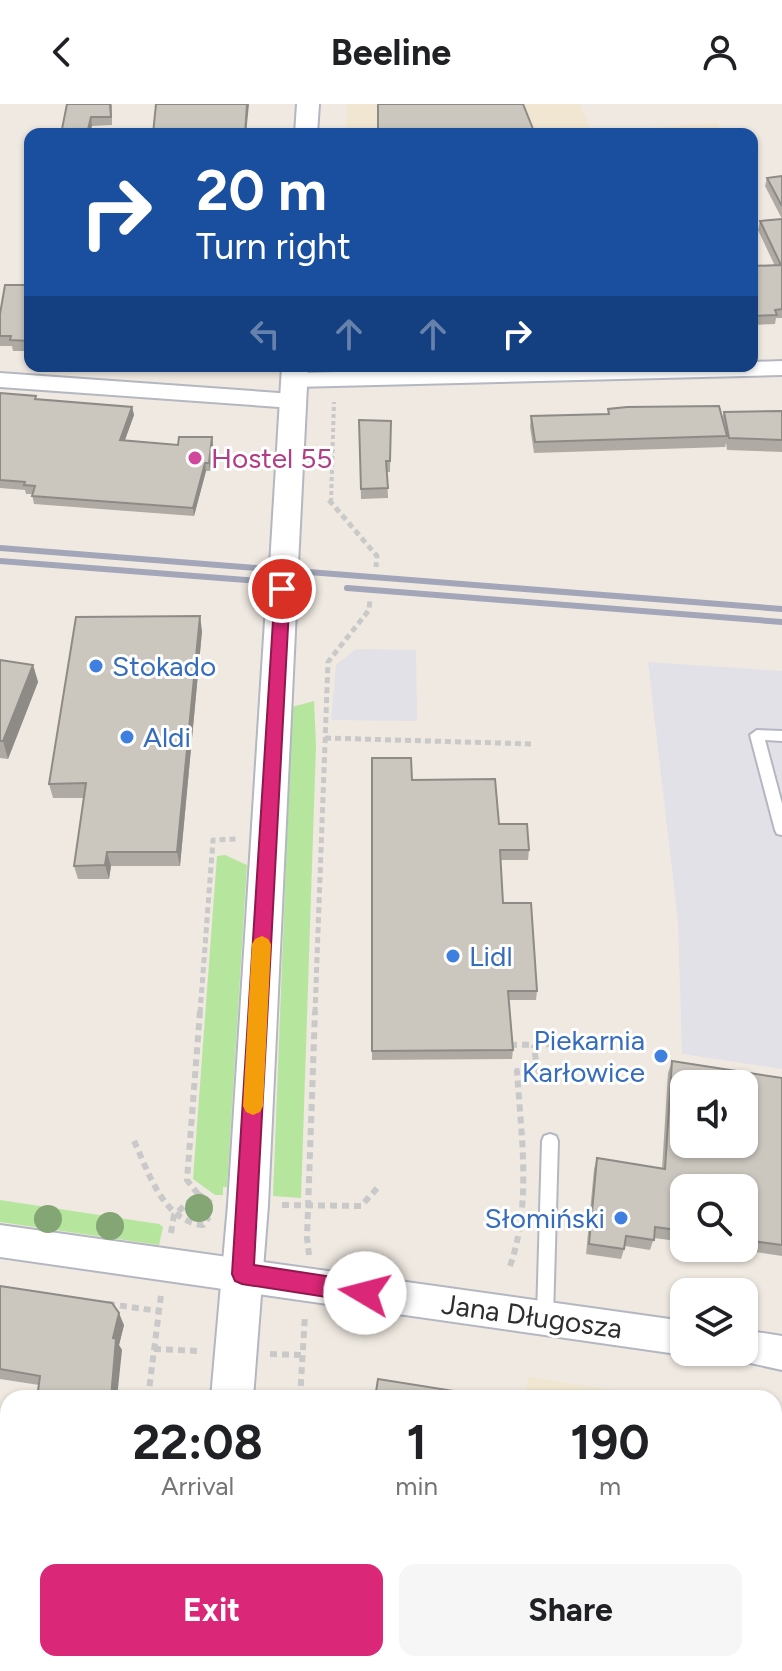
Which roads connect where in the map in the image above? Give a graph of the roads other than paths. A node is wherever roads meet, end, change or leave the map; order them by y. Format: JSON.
{"nodes":[{"id":1,"x":308,"y":104,"type":"edge"},
{"id":2,"x":306,"y":128,"type":"edge"},
{"id":3,"x":782,"y":368,"type":"edge"},
{"id":4,"x":758,"y":369,"type":"edge"},
{"id":5,"x":633,"y":372,"type":"edge"},
{"id":6,"x":0,"y":380,"type":"edge"},
{"id":7,"x":294,"y":382,"type":"edge"},
{"id":8,"x":782,"y":736,"type":"edge"},
{"id":9,"x":782,"y":830,"type":"edge"},
{"id":10,"x":550,"y":1141,"type":"dead end"},
{"id":11,"x":0,"y":1241,"type":"edge"},
{"id":12,"x":242,"y":1274,"type":"junction"},
{"id":13,"x":545,"y":1318,"type":"junction"},
{"id":14,"x":670,"y":1336,"type":"edge"},
{"id":15,"x":758,"y":1349,"type":"edge"},
{"id":16,"x":782,"y":1353,"type":"edge"},
{"id":17,"x":233,"y":1390,"type":"edge"}],
"edges":[{"from":1,"to":2,"type":"street"},
{"from":3,"to":4,"type":"street"},
{"from":5,"to":7,"type":"street"},
{"from":6,"to":7,"type":"street"},
{"from":7,"to":12,"type":"street"},
{"from":8,"to":9,"type":"lane"},
{"from":10,"to":13,"type":"lane"},
{"from":11,"to":12,"type":"street","name":"Jana Długosza"},
{"from":12,"to":13,"type":"street","name":"Jana Długosza"},
{"from":12,"to":17,"type":"street"},
{"from":13,"to":14,"type":"street","name":"Jana Długosza"},
{"from":15,"to":16,"type":"street"}]}
